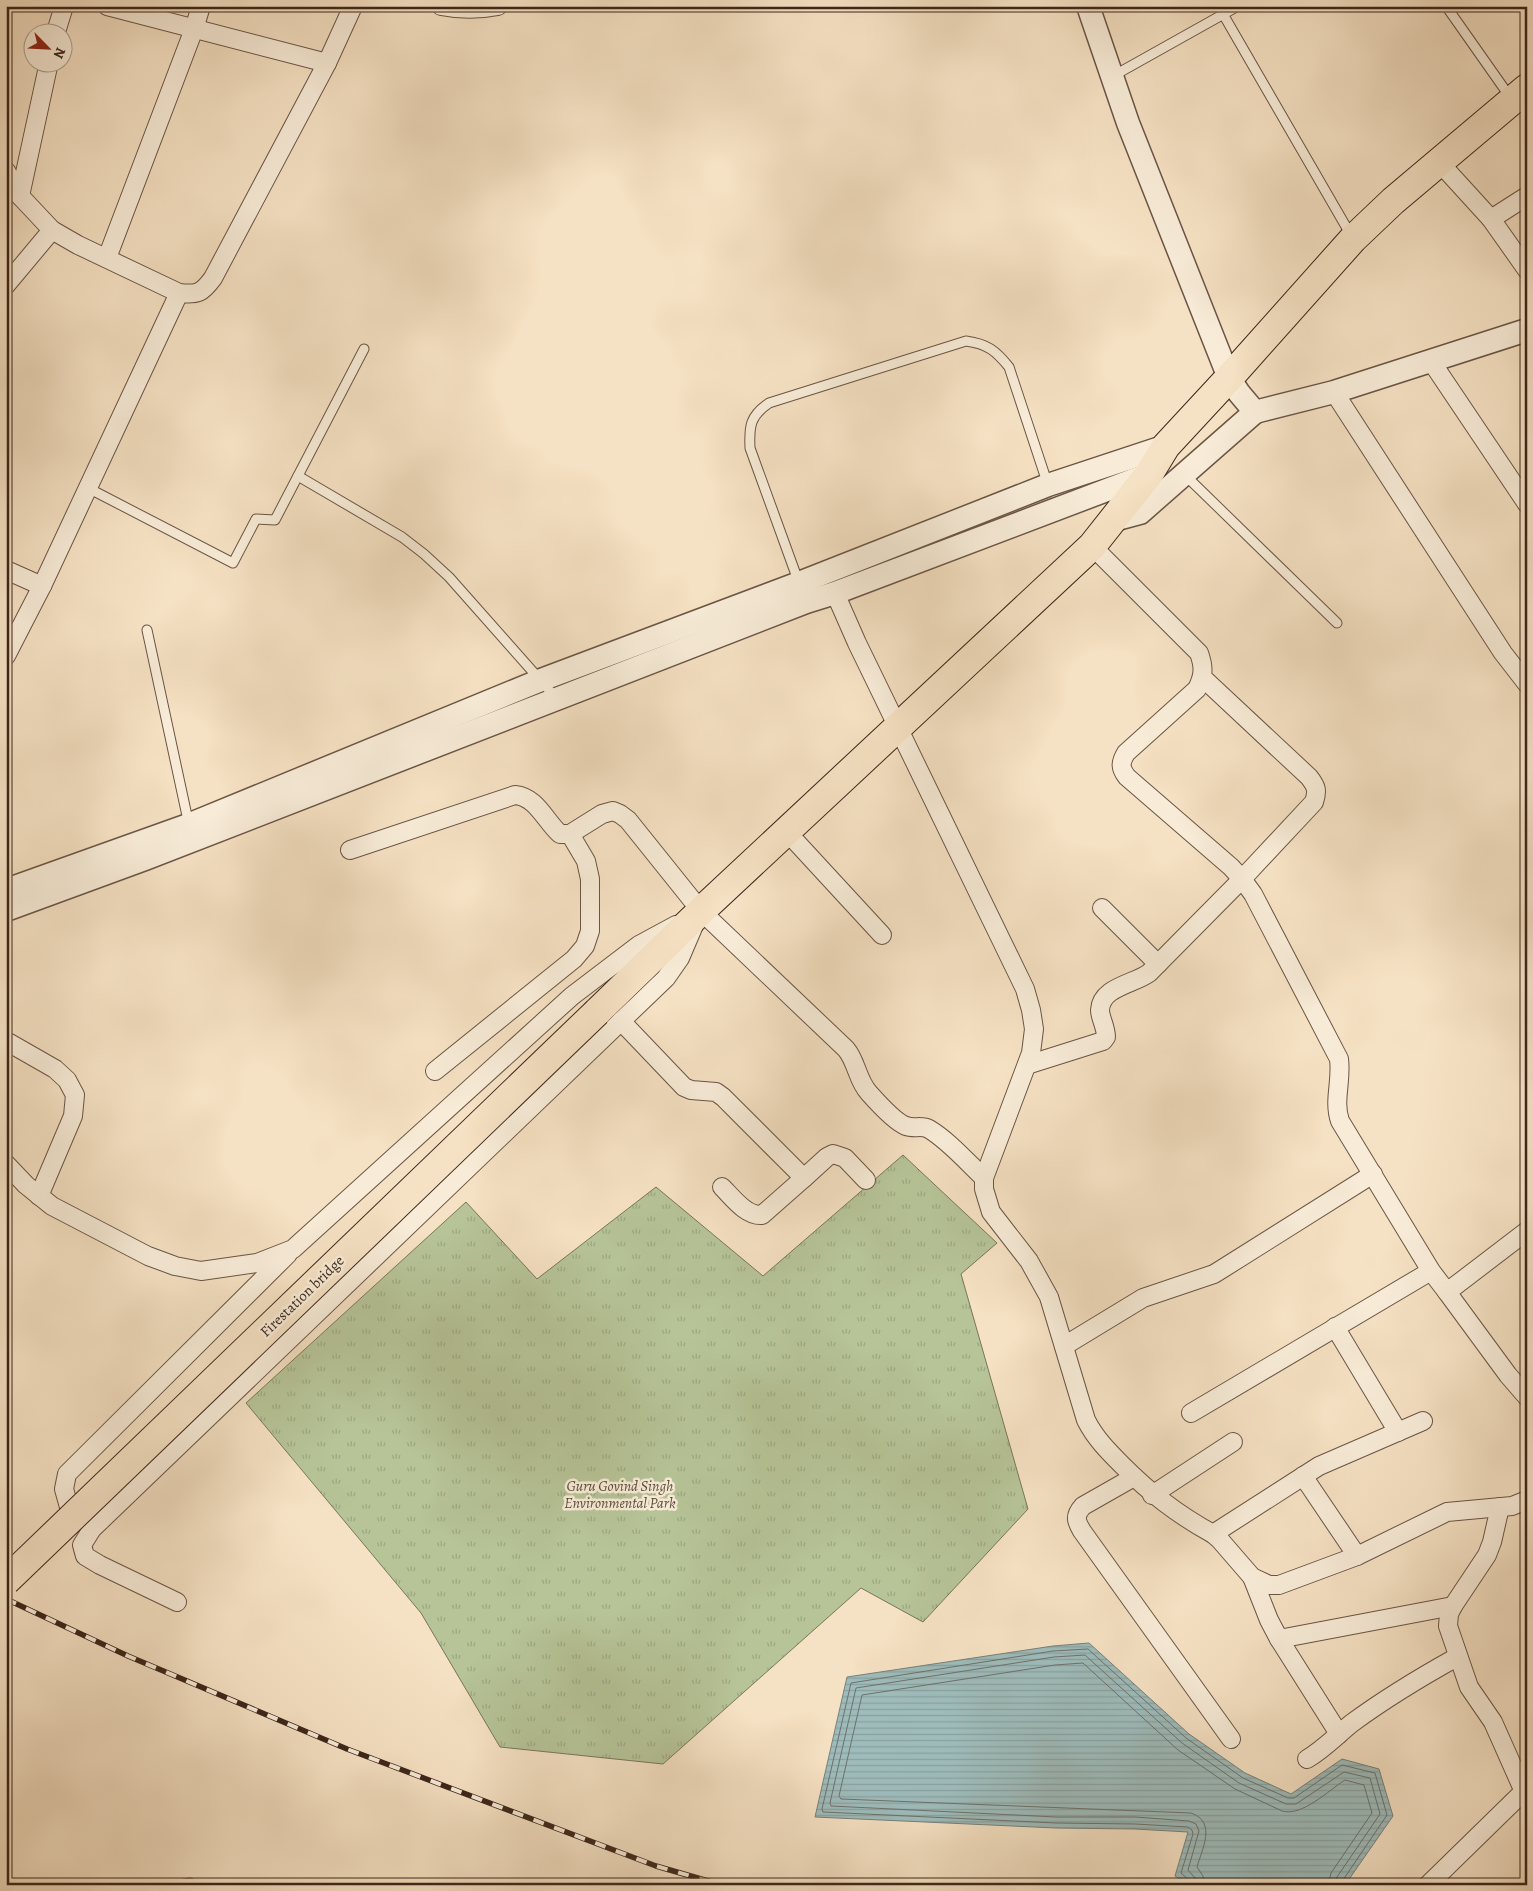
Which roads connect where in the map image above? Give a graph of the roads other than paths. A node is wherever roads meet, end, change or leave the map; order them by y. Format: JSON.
{"nodes":[{"id":1,"x":64,"y":6,"type":"edge"},
{"id":2,"x":107,"y":6,"type":"edge"},
{"id":3,"x":201,"y":6,"type":"edge"},
{"id":4,"x":353,"y":6,"type":"edge"},
{"id":5,"x":441,"y":6,"type":"edge"},
{"id":6,"x":498,"y":6,"type":"edge"},
{"id":7,"x":1088,"y":6,"type":"edge"},
{"id":8,"x":1238,"y":6,"type":"edge"},
{"id":9,"x":1446,"y":6,"type":"edge"},
{"id":10,"x":1223,"y":14,"type":"junction"},
{"id":11,"x":59,"y":22,"type":"edge"},
{"id":12,"x":194,"y":29,"type":"junction"},
{"id":13,"x":327,"y":63,"type":"junction"},
{"id":14,"x":48,"y":72,"type":"edge"},
{"id":15,"x":1112,"y":76,"type":"junction"},
{"id":16,"x":1519,"y":94,"type":"edge"},
{"id":17,"x":1439,"y":162,"type":"junction"},
{"id":18,"x":6,"y":171,"type":"edge"},
{"id":19,"x":20,"y":196,"type":"junction"},
{"id":20,"x":1527,"y":196,"type":"edge"},
{"id":21,"x":1491,"y":219,"type":"junction"},
{"id":22,"x":52,"y":230,"type":"junction"},
{"id":23,"x":1353,"y":239,"type":"junction"},
{"id":24,"x":107,"y":258,"type":"junction"},
{"id":25,"x":1527,"y":270,"type":"edge"},
{"id":26,"x":6,"y":284,"type":"edge"},
{"id":27,"x":179,"y":293,"type":"junction"},
{"id":28,"x":1525,"y":334,"type":"edge"},
{"id":29,"x":364,"y":349,"type":"dead end"},
{"id":30,"x":1431,"y":361,"type":"junction"},
{"id":31,"x":1229,"y":378,"type":"junction"},
{"id":32,"x":1334,"y":392,"type":"junction"},
{"id":33,"x":1255,"y":412,"type":"junction"},
{"id":34,"x":1166,"y":446,"type":"junction"},
{"id":35,"x":1148,"y":474,"type":"junction"},
{"id":36,"x":1184,"y":475,"type":"junction"},
{"id":37,"x":298,"y":476,"type":"junction"},
{"id":38,"x":1048,"y":485,"type":"junction"},
{"id":39,"x":88,"y":488,"type":"junction"},
{"id":40,"x":1527,"y":504,"type":"edge"},
{"id":41,"x":1114,"y":520,"type":"junction"},
{"id":42,"x":1092,"y":546,"type":"junction"},
{"id":43,"x":6,"y":570,"type":"edge"},
{"id":44,"x":42,"y":586,"type":"junction"},
{"id":45,"x":803,"y":593,"type":"junction"},
{"id":46,"x":835,"y":593,"type":"junction"},
{"id":47,"x":1337,"y":623,"type":"dead end"},
{"id":48,"x":147,"y":630,"type":"dead end"},
{"id":49,"x":6,"y":656,"type":"edge"},
{"id":50,"x":1203,"y":678,"type":"junction"},
{"id":51,"x":1525,"y":678,"type":"edge"},
{"id":52,"x":541,"y":680,"type":"junction"},
{"id":53,"x":557,"y":699,"type":"junction"},
{"id":54,"x":898,"y":726,"type":"junction"},
{"id":55,"x":787,"y":832,"type":"junction"},
{"id":56,"x":191,"y":833,"type":"junction"},
{"id":57,"x":570,"y":834,"type":"junction"},
{"id":58,"x":350,"y":850,"type":"dead end"},
{"id":59,"x":1242,"y":879,"type":"junction"},
{"id":60,"x":6,"y":890,"type":"edge"},
{"id":61,"x":1102,"y":908,"type":"dead end"},
{"id":62,"x":6,"y":910,"type":"edge"},
{"id":63,"x":701,"y":911,"type":"junction"},
{"id":64,"x":882,"y":936,"type":"dead end"},
{"id":65,"x":1158,"y":964,"type":"junction"},
{"id":66,"x":609,"y":1016,"type":"junction"},
{"id":67,"x":6,"y":1041,"type":"edge"},
{"id":68,"x":1027,"y":1065,"type":"junction"},
{"id":69,"x":435,"y":1071,"type":"dead end"},
{"id":70,"x":6,"y":1164,"type":"edge"},
{"id":71,"x":1373,"y":1174,"type":"junction"},
{"id":72,"x":804,"y":1178,"type":"junction"},
{"id":73,"x":984,"y":1178,"type":"junction"},
{"id":74,"x":866,"y":1180,"type":"dead end"},
{"id":75,"x":722,"y":1187,"type":"dead end"},
{"id":76,"x":39,"y":1196,"type":"junction"},
{"id":77,"x":1527,"y":1231,"type":"edge"},
{"id":78,"x":293,"y":1249,"type":"junction"},
{"id":79,"x":1431,"y":1270,"type":"junction"},
{"id":80,"x":1447,"y":1292,"type":"junction"},
{"id":81,"x":1335,"y":1327,"type":"junction"},
{"id":82,"x":1064,"y":1346,"type":"junction"},
{"id":83,"x":1527,"y":1397,"type":"edge"},
{"id":84,"x":1191,"y":1413,"type":"dead end"},
{"id":85,"x":1424,"y":1421,"type":"dead end"},
{"id":86,"x":1398,"y":1432,"type":"junction"},
{"id":87,"x":1233,"y":1442,"type":"dead end"},
{"id":88,"x":1304,"y":1476,"type":"junction"},
{"id":89,"x":1134,"y":1477,"type":"junction"},
{"id":90,"x":1152,"y":1495,"type":"junction"},
{"id":91,"x":1527,"y":1500,"type":"edge"},
{"id":92,"x":1500,"y":1507,"type":"junction"},
{"id":93,"x":99,"y":1522,"type":"junction"},
{"id":94,"x":1213,"y":1534,"type":"junction"},
{"id":95,"x":1357,"y":1556,"type":"junction"},
{"id":96,"x":1252,"y":1577,"type":"junction"},
{"id":97,"x":6,"y":1581,"type":"edge"},
{"id":98,"x":177,"y":1602,"type":"dead end"},
{"id":99,"x":1452,"y":1606,"type":"junction"},
{"id":100,"x":1279,"y":1639,"type":"junction"},
{"id":101,"x":1458,"y":1656,"type":"junction"},
{"id":102,"x":1339,"y":1734,"type":"junction"},
{"id":103,"x":1231,"y":1739,"type":"dead end"},
{"id":104,"x":1307,"y":1759,"type":"dead end"},
{"id":105,"x":1526,"y":1795,"type":"edge"},
{"id":106,"x":180,"y":1885,"type":"edge"},
{"id":107,"x":193,"y":1885,"type":"edge"},
{"id":108,"x":1428,"y":1885,"type":"edge"}],
"edges":[{"from":1,"to":11,"type":"street"},
{"from":2,"to":12,"type":"street"},
{"from":3,"to":12,"type":"street"},
{"from":4,"to":13,"type":"street"},
{"from":5,"to":6,"type":"street"},
{"from":7,"to":15,"type":"street"},
{"from":8,"to":10,"type":"lane"},
{"from":9,"to":16,"type":"lane"},
{"from":10,"to":15,"type":"lane"},
{"from":10,"to":23,"type":"lane"},
{"from":12,"to":13,"type":"street"},
{"from":12,"to":24,"type":"street"},
{"from":13,"to":27,"type":"street"},
{"from":14,"to":19,"type":"street"},
{"from":15,"to":31,"type":"street"},
{"from":16,"to":17,"type":"highway","name":"Firestation bridge"},
{"from":17,"to":21,"type":"street"},
{"from":17,"to":23,"type":"highway","name":"Firestation bridge"},
{"from":18,"to":19,"type":"street"},
{"from":19,"to":22,"type":"street"},
{"from":20,"to":21,"type":"street"},
{"from":21,"to":25,"type":"street"},
{"from":22,"to":24,"type":"street"},
{"from":22,"to":26,"type":"street"},
{"from":23,"to":31,"type":"highway","name":"Firestation bridge"},
{"from":24,"to":27,"type":"street"},
{"from":27,"to":39,"type":"street"},
{"from":28,"to":30,"type":"street"},
{"from":29,"to":37,"type":"lane"},
{"from":30,"to":32,"type":"street"},
{"from":30,"to":40,"type":"street"},
{"from":31,"to":33,"type":"street"},
{"from":31,"to":34,"type":"highway","name":"Firestation bridge"},
{"from":32,"to":33,"type":"street"},
{"from":32,"to":51,"type":"street"},
{"from":33,"to":36,"type":"street"},
{"from":34,"to":35,"type":"highway","name":"Firestation bridge"},
{"from":34,"to":38,"type":"street"},
{"from":35,"to":41,"type":"highway","name":"Firestation bridge"},
{"from":35,"to":46,"type":"street"},
{"from":36,"to":41,"type":"street"},
{"from":36,"to":47,"type":"lane"},
{"from":37,"to":39,"type":"lane"},
{"from":37,"to":52,"type":"lane"},
{"from":38,"to":45,"type":"street"},
{"from":38,"to":45,"type":"lane"},
{"from":39,"to":44,"type":"street"},
{"from":41,"to":42,"type":"highway","name":"Firestation bridge"},
{"from":42,"to":50,"type":"street"},
{"from":42,"to":54,"type":"highway","name":"Firestation bridge"},
{"from":43,"to":44,"type":"street"},
{"from":44,"to":49,"type":"street"},
{"from":45,"to":46,"type":"street"},
{"from":45,"to":52,"type":"street"},
{"from":45,"to":53,"type":"street"},
{"from":46,"to":54,"type":"street"},
{"from":48,"to":56,"type":"lane"},
{"from":50,"to":59,"type":"street"},
{"from":50,"to":59,"type":"street"},
{"from":52,"to":53,"type":"lane"},
{"from":52,"to":56,"type":"street"},
{"from":53,"to":56,"type":"street"},
{"from":54,"to":55,"type":"highway","name":"Firestation bridge"},
{"from":54,"to":68,"type":"street"},
{"from":55,"to":63,"type":"highway","name":"Firestation bridge"},
{"from":55,"to":64,"type":"street"},
{"from":56,"to":60,"type":"street"},
{"from":56,"to":62,"type":"street"},
{"from":57,"to":58,"type":"street"},
{"from":57,"to":63,"type":"street"},
{"from":57,"to":69,"type":"street"},
{"from":59,"to":65,"type":"street"},
{"from":59,"to":71,"type":"street"},
{"from":61,"to":65,"type":"street"},
{"from":63,"to":66,"type":"highway","name":"Firestation bridge"},
{"from":63,"to":73,"type":"street"},
{"from":63,"to":78,"type":"street"},
{"from":65,"to":68,"type":"street"},
{"from":66,"to":72,"type":"street"},
{"from":66,"to":93,"type":"street"},
{"from":66,"to":97,"type":"highway","name":"Firestation bridge","bridge":true},
{"from":67,"to":76,"type":"street"},
{"from":68,"to":73,"type":"street"},
{"from":70,"to":76,"type":"street"},
{"from":71,"to":79,"type":"street"},
{"from":71,"to":82,"type":"street"},
{"from":72,"to":74,"type":"street"},
{"from":72,"to":75,"type":"street"},
{"from":73,"to":82,"type":"street"},
{"from":76,"to":78,"type":"street"},
{"from":77,"to":80,"type":"street"},
{"from":78,"to":93,"type":"street"},
{"from":79,"to":80,"type":"street"},
{"from":79,"to":81,"type":"street"},
{"from":80,"to":83,"type":"street"},
{"from":81,"to":84,"type":"street"},
{"from":81,"to":86,"type":"street"},
{"from":82,"to":89,"type":"street"},
{"from":85,"to":86,"type":"street"},
{"from":86,"to":88,"type":"street"},
{"from":87,"to":90,"type":"street"},
{"from":88,"to":94,"type":"street"},
{"from":88,"to":95,"type":"street"},
{"from":89,"to":90,"type":"street"},
{"from":89,"to":103,"type":"street"},
{"from":90,"to":94,"type":"street"},
{"from":91,"to":92,"type":"street"},
{"from":92,"to":95,"type":"street"},
{"from":92,"to":99,"type":"street"},
{"from":93,"to":98,"type":"street"},
{"from":94,"to":96,"type":"street"},
{"from":95,"to":96,"type":"street"},
{"from":96,"to":100,"type":"street"},
{"from":99,"to":100,"type":"street"},
{"from":99,"to":101,"type":"street"},
{"from":100,"to":102,"type":"street"},
{"from":101,"to":102,"type":"street"},
{"from":101,"to":105,"type":"street"},
{"from":102,"to":104,"type":"street"},
{"from":105,"to":108,"type":"street"},
{"from":106,"to":107,"type":"lane"}]}
